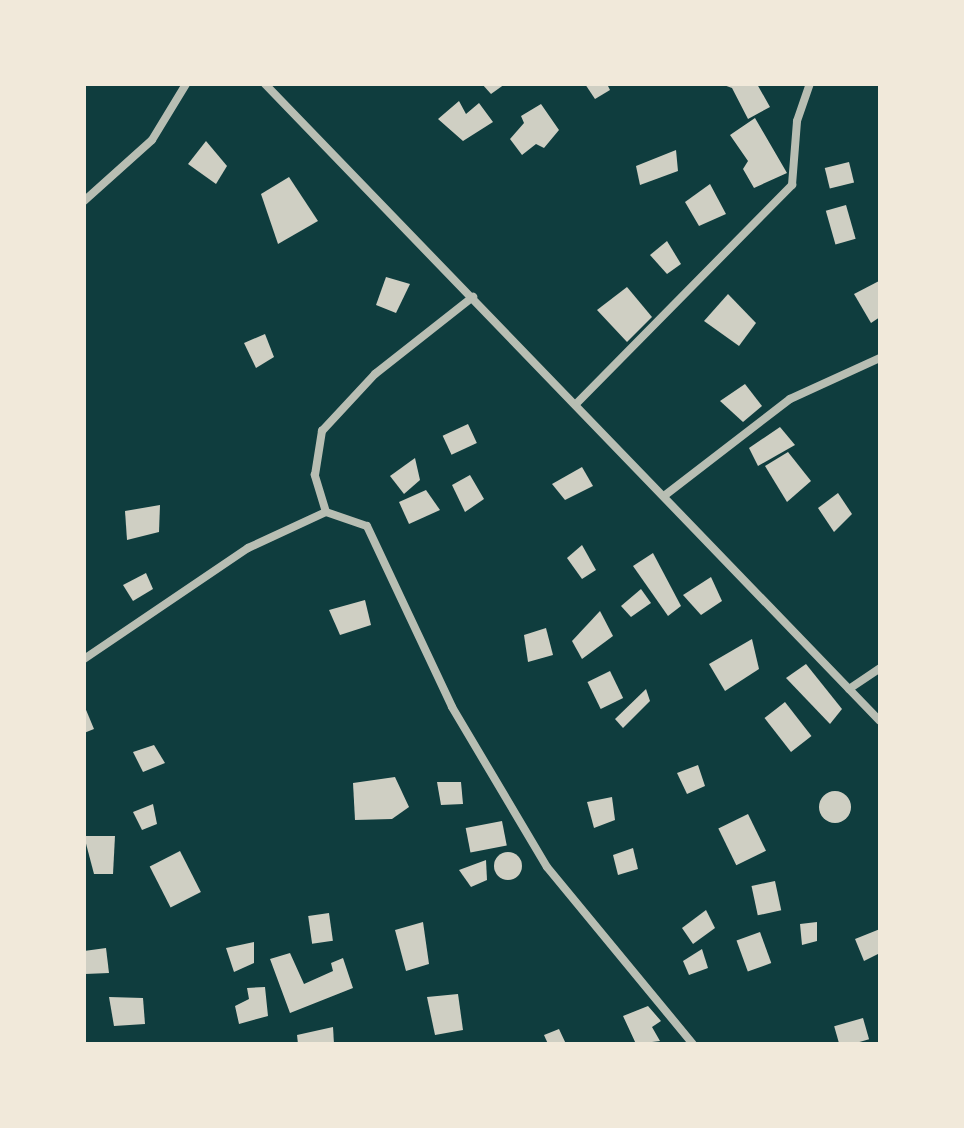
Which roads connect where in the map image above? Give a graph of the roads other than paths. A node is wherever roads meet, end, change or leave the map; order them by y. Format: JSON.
{"nodes":[{"id":1,"x":186,"y":84,"type":"edge"},
{"id":2,"x":265,"y":84,"type":"edge"},
{"id":3,"x":810,"y":84,"type":"edge"},
{"id":4,"x":84,"y":201,"type":"edge"},
{"id":5,"x":473,"y":297,"type":"junction"},
{"id":6,"x":880,"y":358,"type":"edge"},
{"id":7,"x":576,"y":404,"type":"junction"},
{"id":8,"x":664,"y":496,"type":"junction"},
{"id":9,"x":326,"y":512,"type":"junction"},
{"id":10,"x":84,"y":659,"type":"edge"},
{"id":11,"x":880,"y":668,"type":"edge"},
{"id":12,"x":849,"y":689,"type":"junction"},
{"id":13,"x":880,"y":721,"type":"edge"},
{"id":14,"x":693,"y":1044,"type":"edge"}],
"edges":[{"from":1,"to":4,"type":"street"},
{"from":2,"to":5,"type":"street"},
{"from":3,"to":7,"type":"street"},
{"from":5,"to":7,"type":"street"},
{"from":5,"to":9,"type":"street"},
{"from":6,"to":8,"type":"street"},
{"from":7,"to":8,"type":"street"},
{"from":8,"to":12,"type":"street"},
{"from":9,"to":10,"type":"street"},
{"from":9,"to":14,"type":"street"},
{"from":11,"to":12,"type":"street"},
{"from":12,"to":13,"type":"street"}]}
